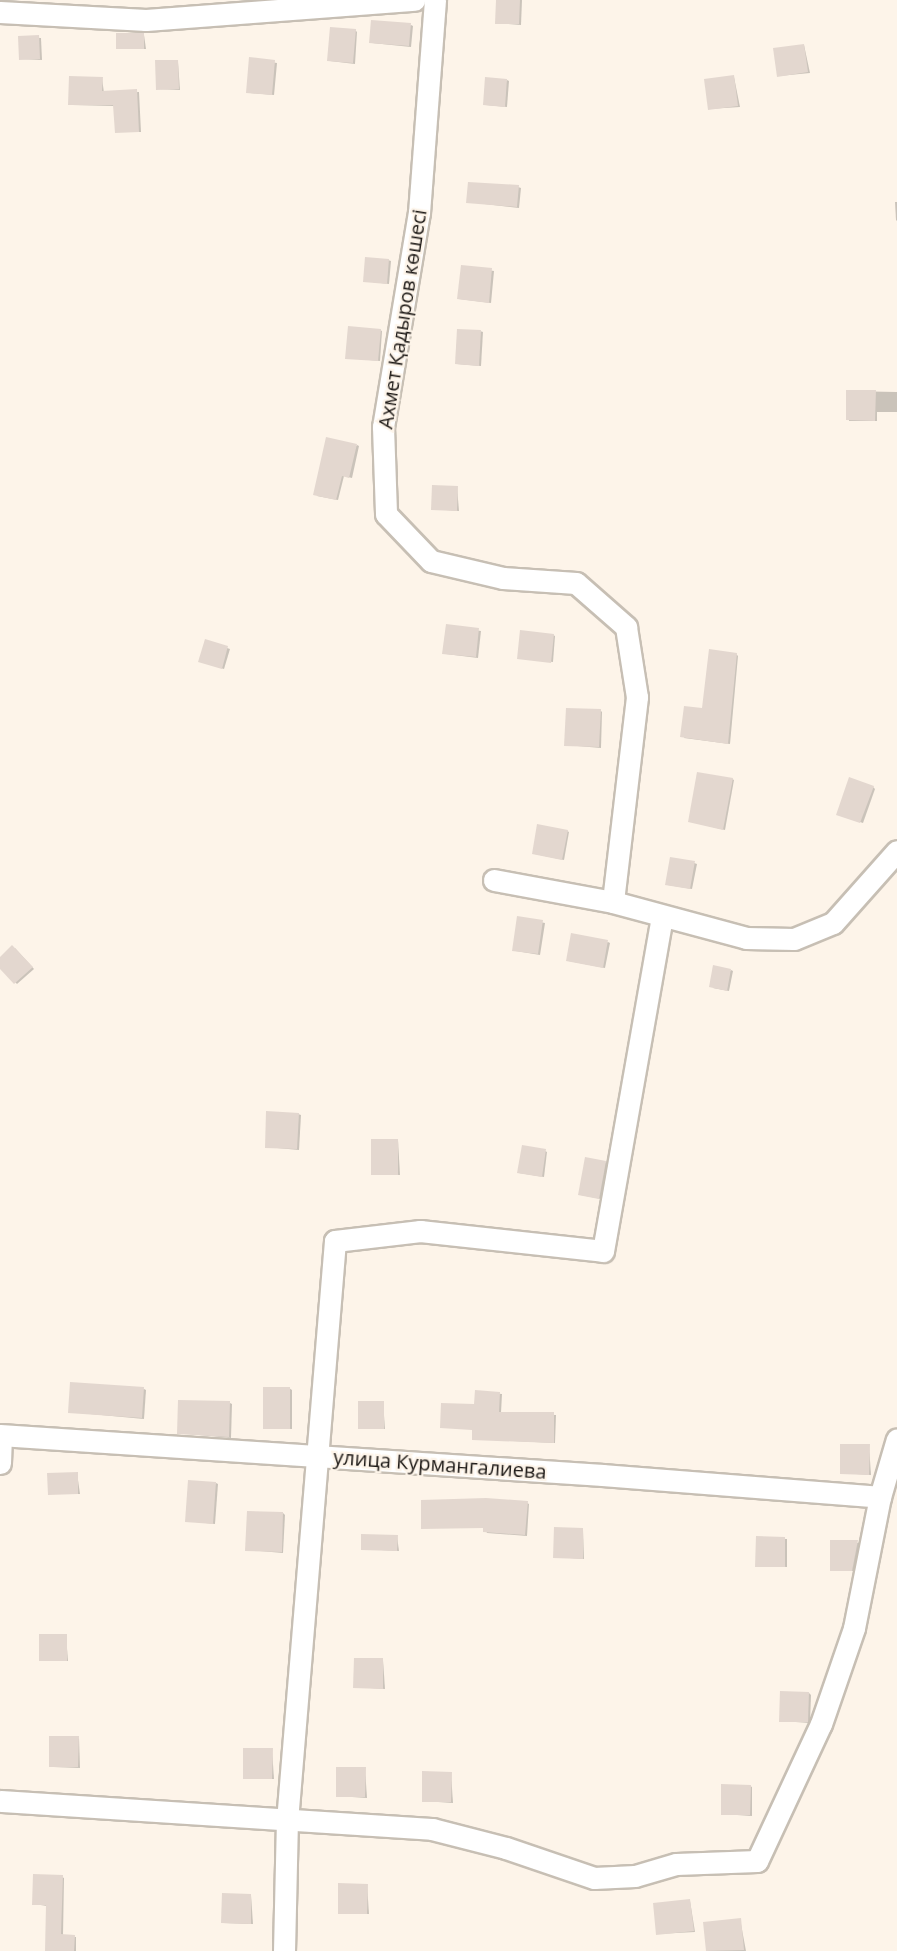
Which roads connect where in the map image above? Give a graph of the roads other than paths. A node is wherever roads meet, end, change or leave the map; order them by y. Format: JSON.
{"nodes":[{"id":1,"x":414,"y":0,"type":"edge"},
{"id":2,"x":435,"y":0,"type":"edge"},
{"id":3,"x":0,"y":12,"type":"edge"},
{"id":4,"x":897,"y":851,"type":"edge"},
{"id":5,"x":494,"y":880,"type":"dead end"},
{"id":6,"x":613,"y":902,"type":"junction"},
{"id":7,"x":662,"y":917,"type":"junction"},
{"id":8,"x":1,"y":1436,"type":"edge"},
{"id":9,"x":897,"y":1439,"type":"edge"},
{"id":10,"x":317,"y":1456,"type":"junction"},
{"id":11,"x":0,"y":1463,"type":"edge"},
{"id":12,"x":880,"y":1497,"type":"junction"},
{"id":13,"x":0,"y":1801,"type":"edge"},
{"id":14,"x":287,"y":1821,"type":"junction"},
{"id":15,"x":284,"y":1951,"type":"edge"}],
"edges":[{"from":1,"to":3,"type":"street"},
{"from":2,"to":6,"type":"street","name":"Ахмет Қадыров көшесі"},
{"from":4,"to":7,"type":"street"},
{"from":5,"to":6,"type":"street"},
{"from":6,"to":7,"type":"street"},
{"from":7,"to":10,"type":"street"},
{"from":8,"to":10,"type":"street","name":"улица Курмангалиева"},
{"from":8,"to":11,"type":"street"},
{"from":9,"to":12,"type":"street"},
{"from":10,"to":12,"type":"street","name":"улица Курмангалиева"},
{"from":10,"to":14,"type":"street"},
{"from":12,"to":14,"type":"street"},
{"from":13,"to":14,"type":"street"},
{"from":14,"to":15,"type":"street"}]}
